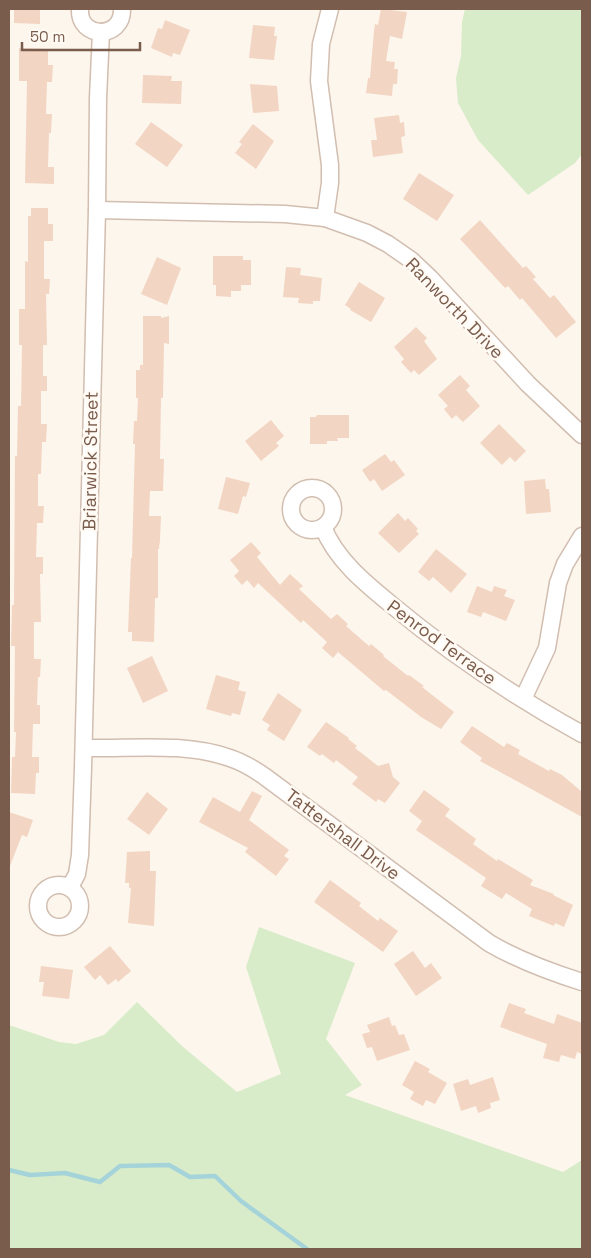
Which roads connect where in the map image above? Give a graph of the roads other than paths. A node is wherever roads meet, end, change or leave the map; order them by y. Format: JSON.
{"nodes":[{"id":1,"x":80,"y":9,"type":"edge"},
{"id":2,"x":122,"y":9,"type":"edge"},
{"id":3,"x":330,"y":9,"type":"edge"},
{"id":4,"x":101,"y":32,"type":"junction"},
{"id":5,"x":97,"y":210,"type":"junction"},
{"id":6,"x":325,"y":218,"type":"junction"},
{"id":7,"x":582,"y":435,"type":"edge"},
{"id":8,"x":322,"y":528,"type":"dead end"},
{"id":9,"x":582,"y":536,"type":"edge"},
{"id":10,"x":523,"y":699,"type":"junction"},
{"id":11,"x":582,"y":734,"type":"edge"},
{"id":12,"x":84,"y":748,"type":"junction"},
{"id":13,"x":70,"y":888,"type":"dead end"},
{"id":14,"x":582,"y":982,"type":"edge"}],
"edges":[{"from":1,"to":4,"type":"street"},
{"from":2,"to":4,"type":"street"},
{"from":3,"to":6,"type":"street"},
{"from":4,"to":5,"type":"street","name":"Briarwick Street"},
{"from":5,"to":6,"type":"street","name":"Ranworth Drive"},
{"from":5,"to":12,"type":"street","name":"Briarwick Street"},
{"from":6,"to":7,"type":"street","name":"Ranworth Drive"},
{"from":8,"to":10,"type":"street","name":"Penrod Terrace"},
{"from":9,"to":10,"type":"street"},
{"from":10,"to":11,"type":"street","name":"Penrod Terrace"},
{"from":12,"to":13,"type":"street","name":"Briarwick Street"},
{"from":12,"to":14,"type":"street","name":"Tattershall Drive"}]}
